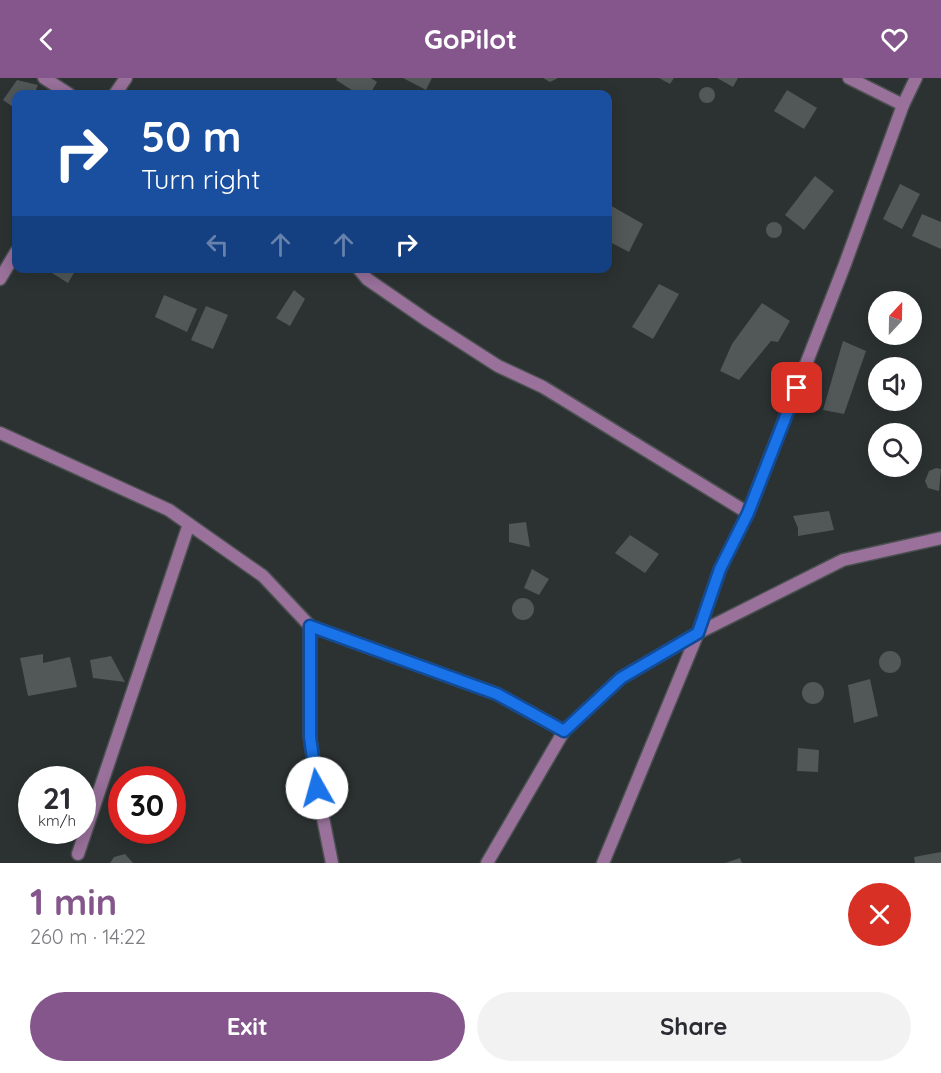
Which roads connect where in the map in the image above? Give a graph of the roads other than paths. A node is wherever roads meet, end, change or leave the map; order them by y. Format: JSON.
{"nodes":[{"id":1,"x":44,"y":78,"type":"edge"},
{"id":2,"x":849,"y":78,"type":"edge"},
{"id":3,"x":916,"y":78,"type":"edge"},
{"id":4,"x":63,"y":90,"type":"edge"},
{"id":5,"x":903,"y":105,"type":"junction"},
{"id":6,"x":12,"y":259,"type":"edge"},
{"id":7,"x":363,"y":273,"type":"edge"},
{"id":8,"x":0,"y":279,"type":"edge"},
{"id":9,"x":0,"y":433,"type":"edge"},
{"id":10,"x":748,"y":513,"type":"junction"},
{"id":11,"x":189,"y":524,"type":"junction"},
{"id":12,"x":941,"y":538,"type":"edge"},
{"id":13,"x":310,"y":626,"type":"junction"},
{"id":14,"x":698,"y":633,"type":"junction"},
{"id":15,"x":564,"y":731,"type":"junction"},
{"id":16,"x":78,"y":854,"type":"dead end"},
{"id":17,"x":332,"y":863,"type":"edge"},
{"id":18,"x":487,"y":863,"type":"edge"},
{"id":19,"x":603,"y":863,"type":"edge"}],
"edges":[{"from":1,"to":4,"type":"street"},
{"from":2,"to":5,"type":"street"},
{"from":3,"to":5,"type":"street"},
{"from":5,"to":10,"type":"street"},
{"from":6,"to":8,"type":"street"},
{"from":7,"to":10,"type":"street"},
{"from":9,"to":11,"type":"street"},
{"from":10,"to":14,"type":"street"},
{"from":11,"to":13,"type":"street"},
{"from":11,"to":16,"type":"street"},
{"from":12,"to":14,"type":"street"},
{"from":13,"to":15,"type":"street"},
{"from":13,"to":17,"type":"street"},
{"from":14,"to":15,"type":"street"},
{"from":14,"to":19,"type":"street"},
{"from":15,"to":18,"type":"street"}]}
